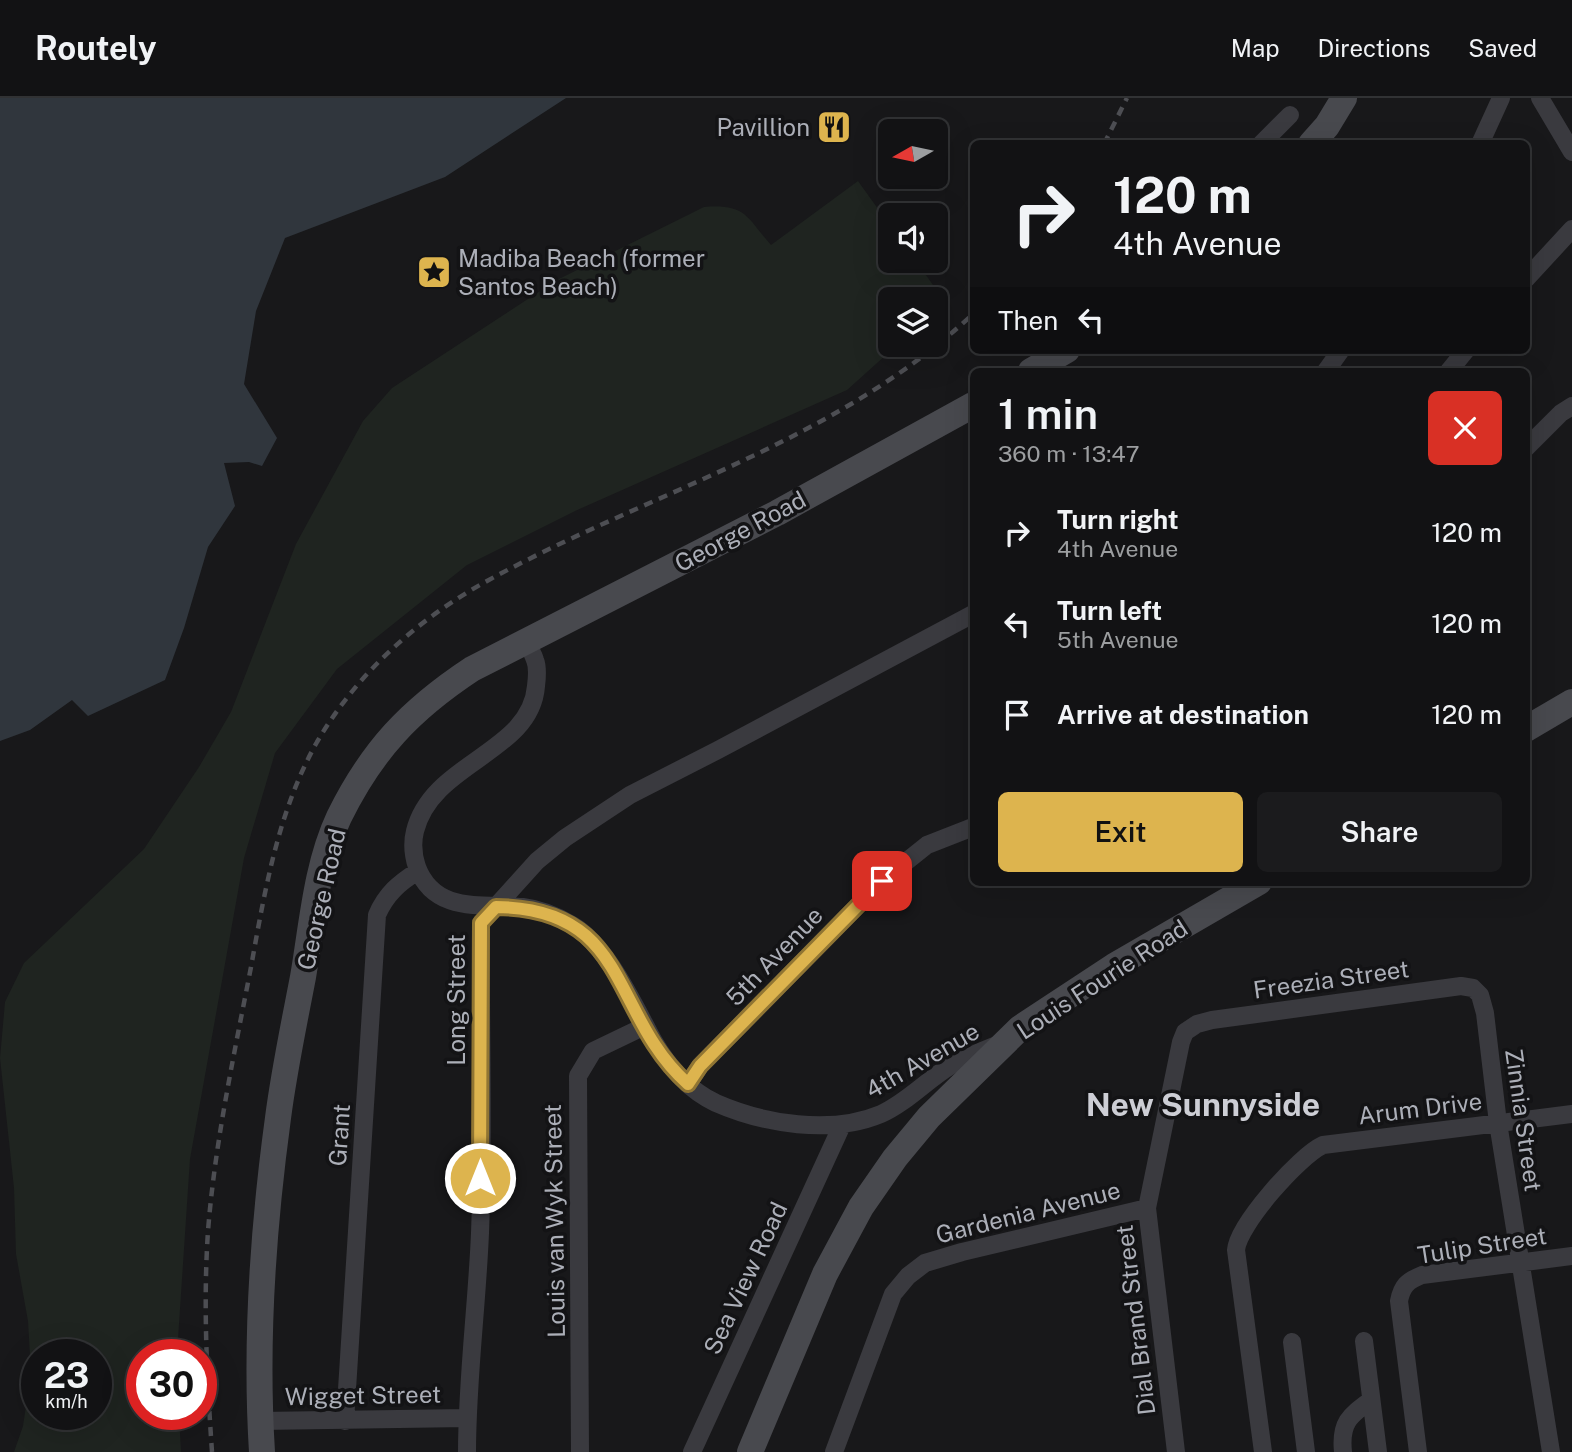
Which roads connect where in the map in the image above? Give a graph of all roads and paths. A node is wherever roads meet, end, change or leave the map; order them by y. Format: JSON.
{"nodes":[{"id":1,"x":1345,"y":98,"type":"edge"},
{"id":2,"x":1501,"y":98,"type":"edge"},
{"id":3,"x":1540,"y":98,"type":"edge"},
{"id":4,"x":1290,"y":115,"type":"dead end"},
{"id":5,"x":1265,"y":140,"type":"edge"},
{"id":6,"x":1315,"y":140,"type":"edge"},
{"id":7,"x":1482,"y":140,"type":"edge"},
{"id":8,"x":1572,"y":152,"type":"edge"},
{"id":9,"x":1572,"y":229,"type":"edge"},
{"id":10,"x":1530,"y":275,"type":"edge"},
{"id":11,"x":1060,"y":354,"type":"edge"},
{"id":12,"x":1463,"y":354,"type":"edge"},
{"id":13,"x":1036,"y":368,"type":"edge"},
{"id":14,"x":1451,"y":368,"type":"edge"},
{"id":15,"x":1572,"y":405,"type":"edge"},
{"id":16,"x":970,"y":407,"type":"edge"},
{"id":17,"x":1530,"y":444,"type":"edge"},
{"id":18,"x":970,"y":616,"type":"edge"},
{"id":19,"x":525,"y":641,"type":"junction"},
{"id":20,"x":1572,"y":702,"type":"edge"},
{"id":21,"x":1572,"y":720,"type":"edge"},
{"id":22,"x":1530,"y":727,"type":"edge"},
{"id":23,"x":1530,"y":743,"type":"edge"},
{"id":24,"x":970,"y":828,"type":"edge"},
{"id":25,"x":418,"y":871,"type":"junction"},
{"id":26,"x":1252,"y":886,"type":"edge"},
{"id":27,"x":1265,"y":886,"type":"edge"},
{"id":28,"x":496,"y":907,"type":"junction"},
{"id":29,"x":1114,"y":966,"type":"junction"},
{"id":30,"x":1473,"y":988,"type":"joint"},
{"id":31,"x":1197,"y":1024,"type":"joint"},
{"id":32,"x":645,"y":1026,"type":"junction"},
{"id":33,"x":1003,"y":1042,"type":"junction"},
{"id":34,"x":688,"y":1084,"type":"junction"},
{"id":35,"x":1572,"y":1114,"type":"edge"},
{"id":36,"x":1498,"y":1124,"type":"junction"},
{"id":37,"x":842,"y":1125,"type":"junction"},
{"id":38,"x":1147,"y":1208,"type":"junction"},
{"id":39,"x":1572,"y":1256,"type":"edge"},
{"id":40,"x":1520,"y":1263,"type":"junction"},
{"id":41,"x":1364,"y":1341,"type":"dead end"},
{"id":42,"x":1292,"y":1342,"type":"dead end"},
{"id":43,"x":1371,"y":1400,"type":"junction"},
{"id":44,"x":467,"y":1418,"type":"junction"},
{"id":45,"x":345,"y":1420,"type":"junction"},
{"id":46,"x":260,"y":1421,"type":"junction"},
{"id":47,"x":262,"y":1452,"type":"edge"},
{"id":48,"x":467,"y":1452,"type":"edge"},
{"id":49,"x":580,"y":1452,"type":"edge"},
{"id":50,"x":691,"y":1452,"type":"edge"},
{"id":51,"x":750,"y":1452,"type":"edge"},
{"id":52,"x":834,"y":1452,"type":"edge"},
{"id":53,"x":1176,"y":1452,"type":"edge"},
{"id":54,"x":1263,"y":1452,"type":"edge"},
{"id":55,"x":1306,"y":1452,"type":"edge"},
{"id":56,"x":1343,"y":1452,"type":"edge"},
{"id":57,"x":1378,"y":1452,"type":"edge"},
{"id":58,"x":1418,"y":1452,"type":"edge"},
{"id":59,"x":1551,"y":1452,"type":"edge"}],
"edges":[{"from":1,"to":6,"type":"street"},
{"from":2,"to":7,"type":"street"},
{"from":3,"to":8,"type":"street"},
{"from":4,"to":5,"type":"street"},
{"from":9,"to":10,"type":"street"},
{"from":11,"to":13,"type":"street"},
{"from":12,"to":14,"type":"street"},
{"from":15,"to":17,"type":"street"},
{"from":16,"to":19,"type":"street","name":"George Road"},
{"from":18,"to":28,"type":"street","name":"Long Street"},
{"from":19,"to":25,"type":"street"},
{"from":19,"to":46,"type":"street","name":"George Road"},
{"from":20,"to":22,"type":"street"},
{"from":21,"to":23,"type":"street"},
{"from":24,"to":34,"type":"street","name":"5th Avenue"},
{"from":25,"to":28,"type":"street","name":"4th Avenue"},
{"from":25,"to":45,"type":"street","name":"Grant"},
{"from":26,"to":29,"type":"street","name":"Louis Fourie Road"},
{"from":27,"to":29,"type":"street"},
{"from":28,"to":32,"type":"street","name":"4th Avenue"},
{"from":28,"to":44,"type":"street","name":"Long Street"},
{"from":29,"to":33,"type":"street","name":"Louis Fourie Road"},
{"from":30,"to":31,"type":"street","name":"Freezia Street"},
{"from":30,"to":36,"type":"street","name":"Zinnia Street"},
{"from":31,"to":38,"type":"street","name":"Dial Brand Street"},
{"from":32,"to":34,"type":"street","name":"4th Avenue"},
{"from":32,"to":49,"type":"street","name":"Louis van Wyk Street"},
{"from":33,"to":37,"type":"street","name":"4th Avenue"},
{"from":33,"to":51,"type":"street","name":"Louis Fourie Road"},
{"from":34,"to":37,"type":"street","name":"4th Avenue"},
{"from":35,"to":36,"type":"street","name":"Arum Drive"},
{"from":36,"to":40,"type":"street","name":"Zinnia Street"},
{"from":36,"to":54,"type":"street","name":"Arum Drive"},
{"from":37,"to":50,"type":"street","name":"Sea View Road"},
{"from":38,"to":52,"type":"street","name":"Gardenia Avenue"},
{"from":38,"to":53,"type":"street","name":"Dial Brand Street"},
{"from":39,"to":40,"type":"street","name":"Tulip Street"},
{"from":40,"to":58,"type":"street","name":"Tulip Street"},
{"from":40,"to":59,"type":"street","name":"Zinnia Street"},
{"from":41,"to":43,"type":"street"},
{"from":42,"to":55,"type":"street"},
{"from":43,"to":56,"type":"street"},
{"from":43,"to":57,"type":"street"},
{"from":44,"to":45,"type":"street","name":"Wigget Street"},
{"from":44,"to":48,"type":"street","name":"Long Street"},
{"from":45,"to":46,"type":"street","name":"Wigget Street"},
{"from":46,"to":47,"type":"street","name":"George Road"}]}
